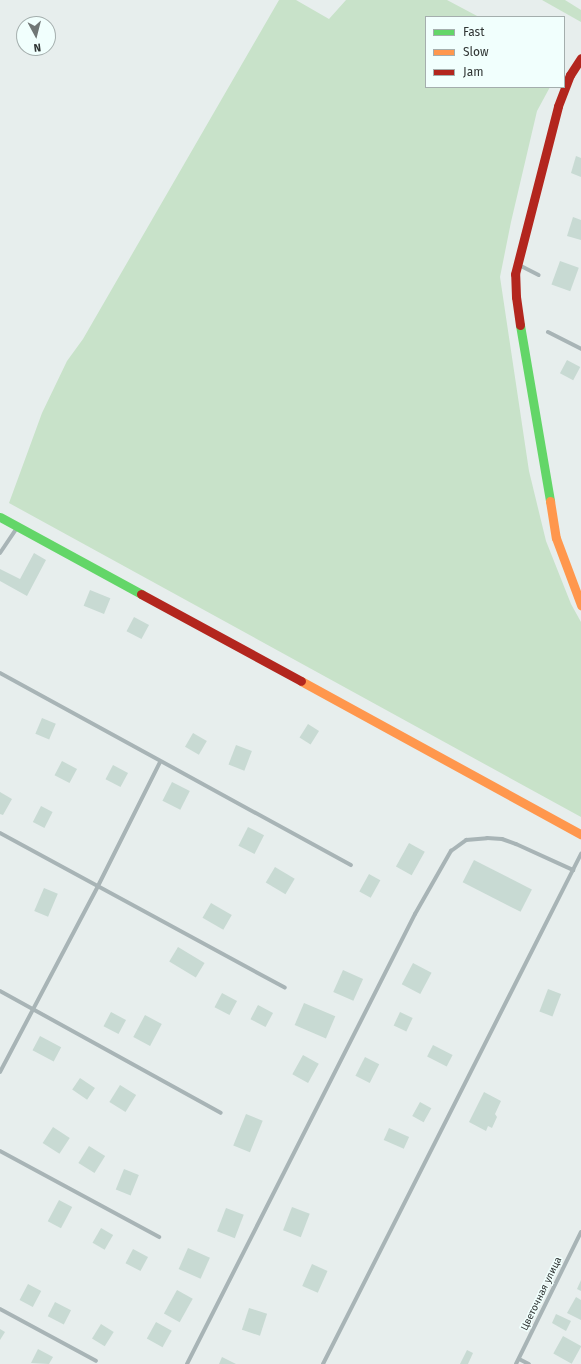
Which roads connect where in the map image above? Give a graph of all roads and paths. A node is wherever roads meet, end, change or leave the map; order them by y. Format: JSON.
{"nodes":[{"id":1,"x":581,"y":58,"type":"edge"},
{"id":2,"x":565,"y":88,"type":"edge"},
{"id":3,"x":565,"y":88,"type":"edge"},
{"id":4,"x":516,"y":263,"type":"junction"},
{"id":5,"x":539,"y":275,"type":"dead end"},
{"id":6,"x":548,"y":332,"type":"dead end"},
{"id":7,"x":581,"y":348,"type":"edge"},
{"id":8,"x":0,"y":517,"type":"edge"},
{"id":9,"x":18,"y":528,"type":"junction"},
{"id":10,"x":0,"y":553,"type":"edge"},
{"id":11,"x":581,"y":605,"type":"edge"},
{"id":12,"x":0,"y":673,"type":"edge"},
{"id":13,"x":160,"y":762,"type":"junction"},
{"id":14,"x":0,"y":832,"type":"edge"},
{"id":15,"x":581,"y":834,"type":"edge"},
{"id":16,"x":581,"y":854,"type":"edge"},
{"id":17,"x":351,"y":866,"type":"dead end"},
{"id":18,"x":573,"y":870,"type":"junction"},
{"id":19,"x":98,"y":886,"type":"junction"},
{"id":20,"x":284,"y":988,"type":"dead end"},
{"id":21,"x":0,"y":991,"type":"edge"},
{"id":22,"x":34,"y":1010,"type":"junction"},
{"id":23,"x":0,"y":1072,"type":"edge"},
{"id":24,"x":222,"y":1113,"type":"dead end"},
{"id":25,"x":0,"y":1151,"type":"edge"},
{"id":26,"x":581,"y":1232,"type":"edge"},
{"id":27,"x":159,"y":1237,"type":"dead end"},
{"id":28,"x":0,"y":1309,"type":"edge"},
{"id":29,"x":519,"y":1359,"type":"junction"},
{"id":30,"x":96,"y":1361,"type":"dead end"},
{"id":31,"x":187,"y":1364,"type":"edge"},
{"id":32,"x":323,"y":1364,"type":"edge"},
{"id":33,"x":516,"y":1364,"type":"edge"},
{"id":34,"x":529,"y":1364,"type":"edge"}],
"edges":[{"from":1,"to":3,"type":"street"},
{"from":2,"to":4,"type":"street"},
{"from":4,"to":5,"type":"lane"},
{"from":4,"to":11,"type":"street"},
{"from":6,"to":7,"type":"lane"},
{"from":8,"to":9,"type":"street"},
{"from":9,"to":10,"type":"lane"},
{"from":9,"to":15,"type":"street"},
{"from":12,"to":13,"type":"lane"},
{"from":13,"to":17,"type":"lane"},
{"from":13,"to":19,"type":"lane"},
{"from":14,"to":19,"type":"lane"},
{"from":16,"to":18,"type":"lane"},
{"from":18,"to":31,"type":"lane"},
{"from":18,"to":32,"type":"lane"},
{"from":19,"to":20,"type":"lane"},
{"from":19,"to":22,"type":"lane"},
{"from":21,"to":22,"type":"lane"},
{"from":22,"to":23,"type":"lane"},
{"from":22,"to":24,"type":"lane"},
{"from":25,"to":27,"type":"lane"},
{"from":26,"to":29,"type":"lane","name":"Цветочная улица"},
{"from":28,"to":30,"type":"lane"},
{"from":29,"to":33,"type":"lane","name":"Цветочная улица"},
{"from":29,"to":34,"type":"lane"}]}
